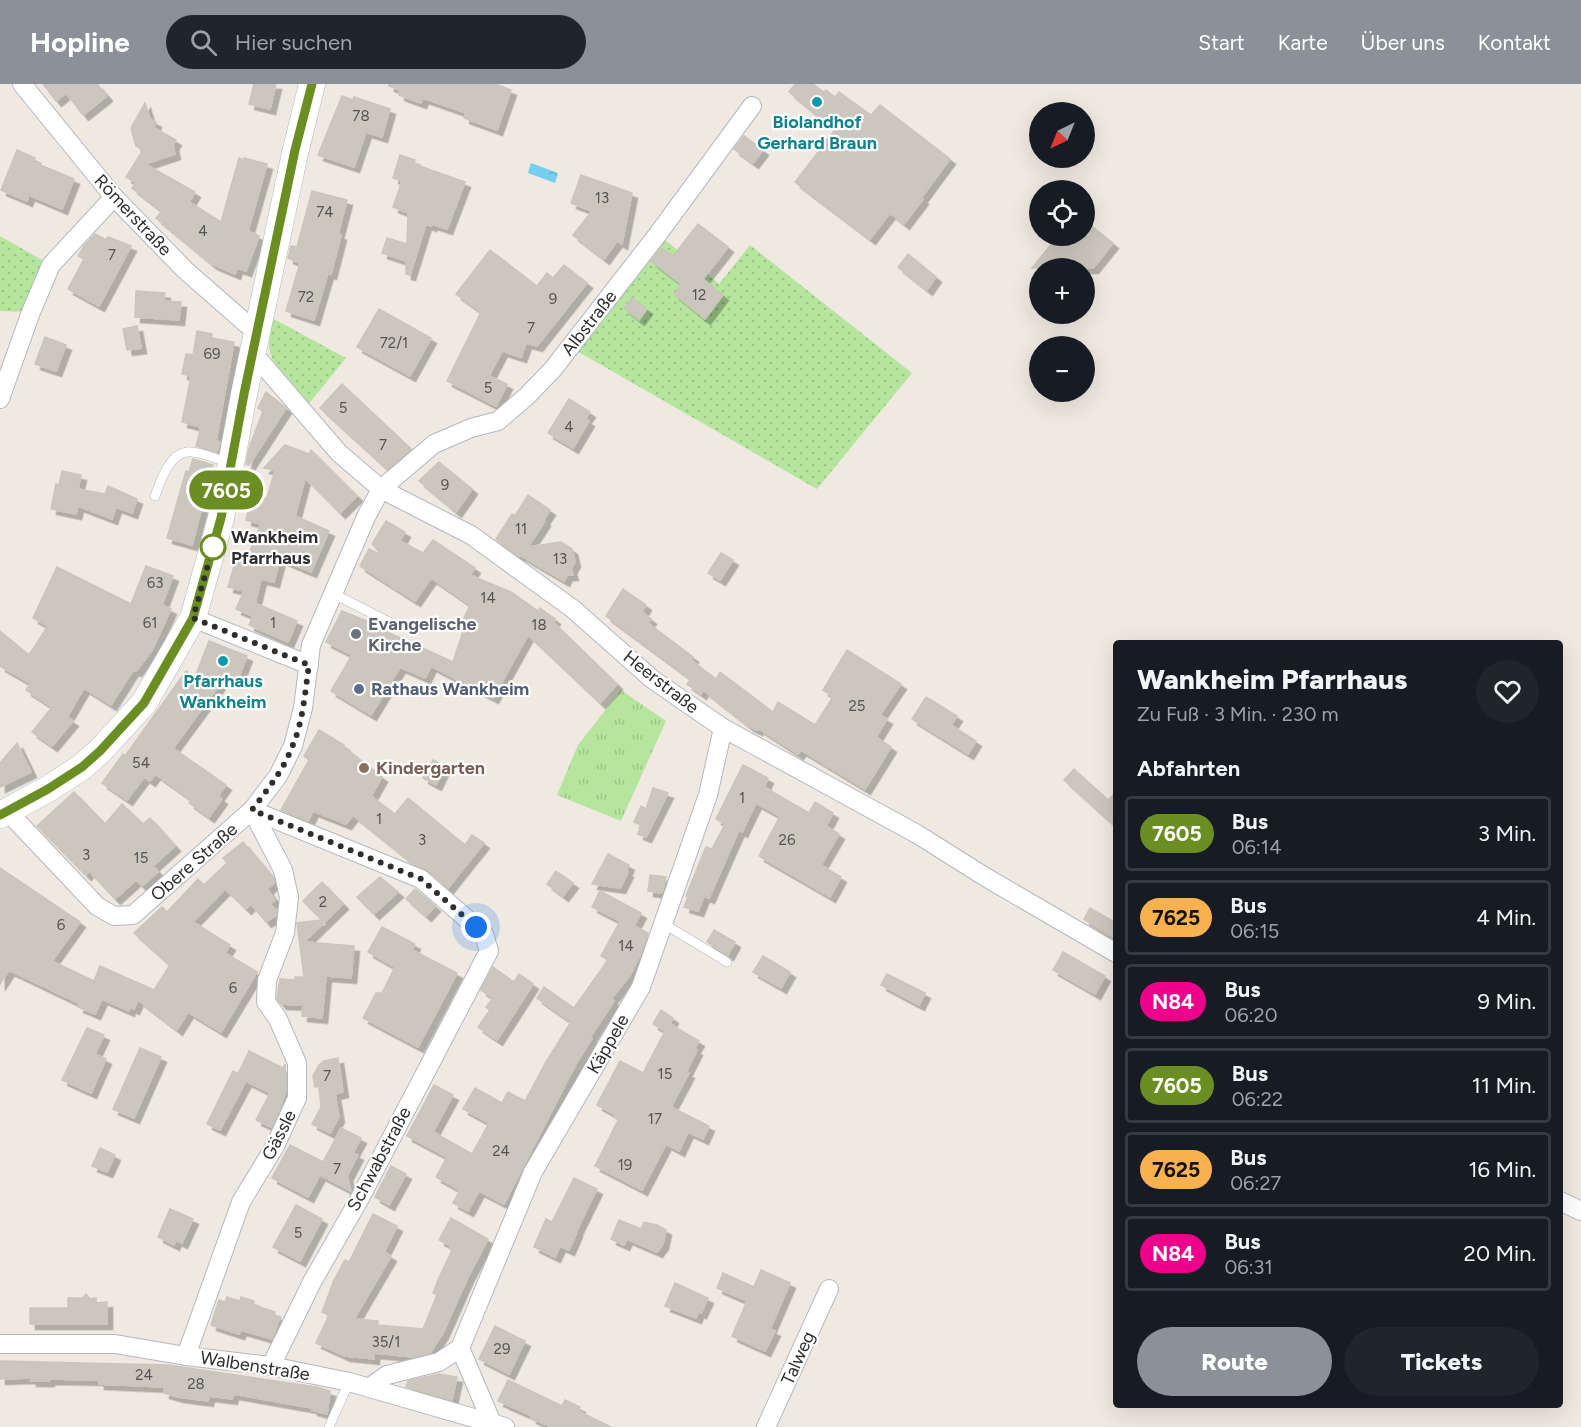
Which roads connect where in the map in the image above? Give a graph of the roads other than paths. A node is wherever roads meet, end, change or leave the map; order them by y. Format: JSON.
{"nodes":[{"id":1,"x":22,"y":84,"type":"edge"},
{"id":2,"x":312,"y":84,"type":"edge"},
{"id":3,"x":752,"y":106,"type":"dead end"},
{"id":4,"x":114,"y":197,"type":"junction"},
{"id":5,"x":255,"y":343,"type":"junction"},
{"id":6,"x":0,"y":399,"type":"edge"},
{"id":7,"x":231,"y":463,"type":"junction"},
{"id":8,"x":381,"y":489,"type":"junction"},
{"id":9,"x":155,"y":496,"type":"dead end"},
{"id":10,"x":334,"y":594,"type":"junction"},
{"id":11,"x":193,"y":618,"type":"junction"},
{"id":12,"x":393,"y":624,"type":"dead end"},
{"id":13,"x":309,"y":665,"type":"junction"},
{"id":14,"x":723,"y":728,"type":"junction"},
{"id":15,"x":252,"y":810,"type":"junction"},
{"id":16,"x":4,"y":814,"type":"edge"},
{"id":17,"x":663,"y":924,"type":"junction"},
{"id":18,"x":1113,"y":951,"type":"edge"},
{"id":19,"x":727,"y":962,"type":"dead end"},
{"id":20,"x":1563,"y":1202,"type":"edge"},
{"id":21,"x":1581,"y":1211,"type":"edge"},
{"id":22,"x":829,"y":1289,"type":"dead end"},
{"id":23,"x":0,"y":1344,"type":"edge"},
{"id":24,"x":460,"y":1348,"type":"junction"},
{"id":25,"x":186,"y":1356,"type":"junction"},
{"id":26,"x":271,"y":1366,"type":"junction"},
{"id":27,"x":350,"y":1382,"type":"junction"},
{"id":28,"x":370,"y":1387,"type":"junction"},
{"id":29,"x":498,"y":1425,"type":"edge"},
{"id":30,"x":329,"y":1427,"type":"edge"},
{"id":31,"x":766,"y":1427,"type":"edge"}],
"edges":[{"from":1,"to":4,"type":"street","name":"Römerstraße"},
{"from":2,"to":5,"type":"street"},
{"from":3,"to":8,"type":"street","name":"Albstraße"},
{"from":4,"to":5,"type":"street","name":"Römerstraße"},
{"from":4,"to":6,"type":"street"},
{"from":5,"to":7,"type":"street"},
{"from":5,"to":8,"type":"street","name":"Heerstraße"},
{"from":7,"to":9,"type":"lane"},
{"from":7,"to":11,"type":"street"},
{"from":8,"to":10,"type":"street","name":"Obere Straße"},
{"from":8,"to":14,"type":"street","name":"Heerstraße"},
{"from":10,"to":12,"type":"lane"},
{"from":10,"to":13,"type":"street","name":"Obere Straße"},
{"from":11,"to":13,"type":"street"},
{"from":11,"to":16,"type":"street"},
{"from":13,"to":15,"type":"street","name":"Obere Straße"},
{"from":14,"to":17,"type":"street","name":"Käppele"},
{"from":14,"to":18,"type":"street","name":"Heerstraße"},
{"from":15,"to":16,"type":"street","name":"Obere Straße"},
{"from":15,"to":25,"type":"street","name":"Gässle"},
{"from":15,"to":26,"type":"street","name":"Schwabstraße"},
{"from":17,"to":19,"type":"lane"},
{"from":17,"to":24,"type":"street","name":"Käppele"},
{"from":20,"to":21,"type":"street"},
{"from":22,"to":31,"type":"street","name":"Talweg"},
{"from":23,"to":25,"type":"street","name":"Walbenstraße"},
{"from":24,"to":28,"type":"street"},
{"from":24,"to":29,"type":"street"},
{"from":25,"to":26,"type":"street","name":"Walbenstraße"},
{"from":26,"to":27,"type":"street","name":"Walbenstraße"},
{"from":27,"to":28,"type":"street","name":"Walbenstraße"},
{"from":27,"to":30,"type":"lane"},
{"from":28,"to":29,"type":"street","name":"Walbenstraße"}]}
